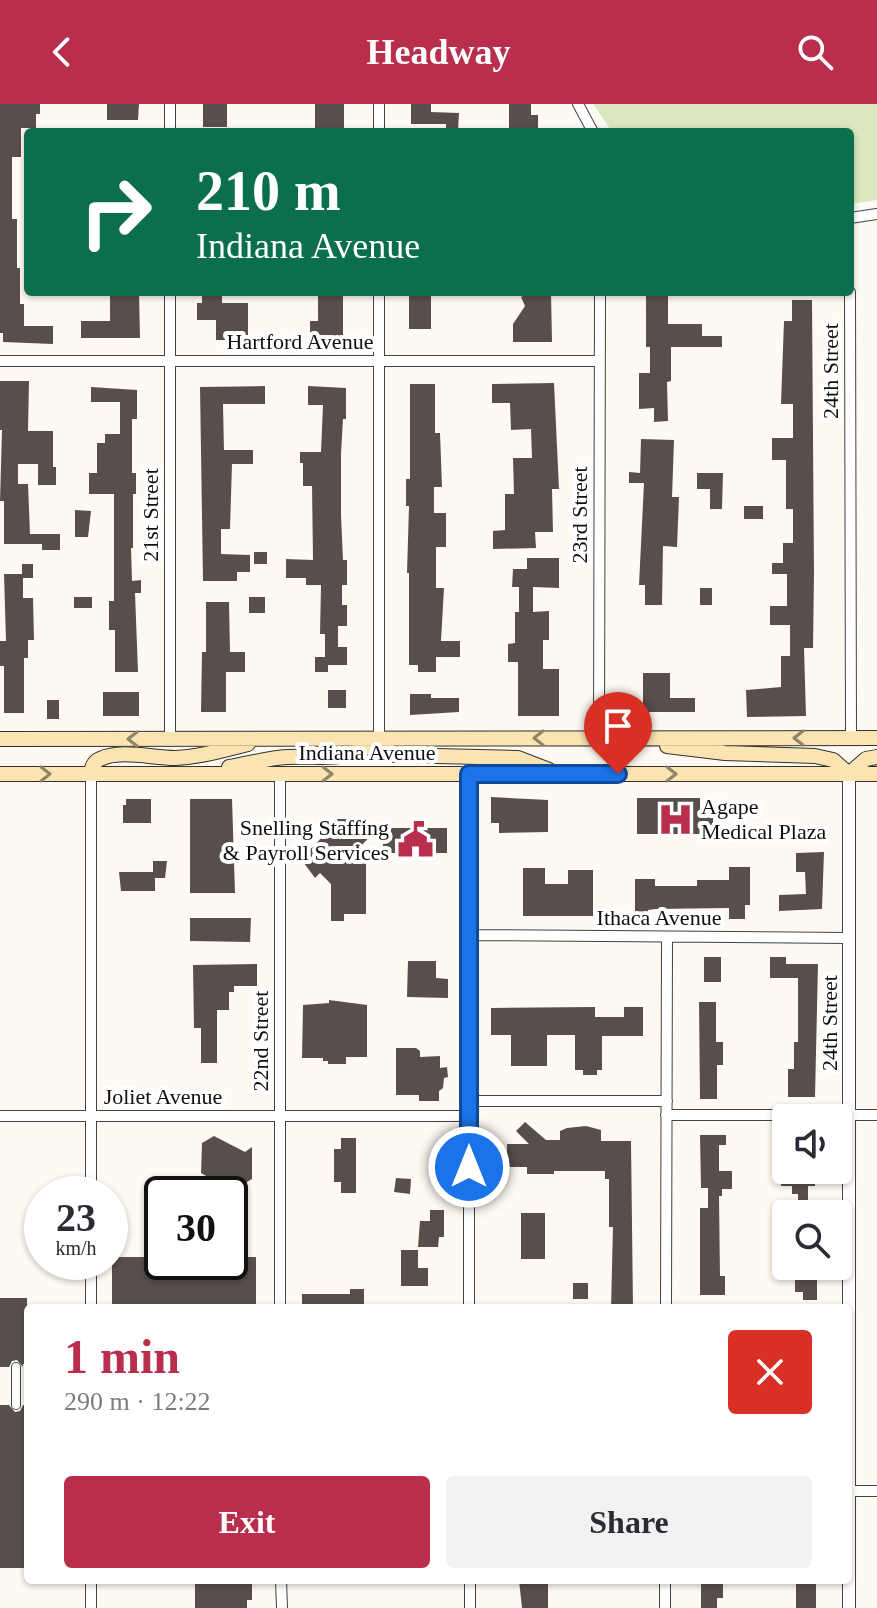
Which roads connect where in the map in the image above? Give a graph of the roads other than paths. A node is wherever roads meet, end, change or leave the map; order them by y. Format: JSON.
{"nodes":[{"id":1,"x":170,"y":104,"type":"edge"},
{"id":2,"x":379,"y":104,"type":"edge"},
{"id":3,"x":578,"y":104,"type":"edge"},
{"id":4,"x":170,"y":128,"type":"edge"},
{"id":5,"x":379,"y":128,"type":"edge"},
{"id":6,"x":591,"y":128,"type":"edge"},
{"id":7,"x":877,"y":214,"type":"edge"},
{"id":8,"x":854,"y":217,"type":"edge"},
{"id":9,"x":170,"y":296,"type":"edge"},
{"id":10,"x":379,"y":296,"type":"edge"},
{"id":11,"x":600,"y":296,"type":"edge"},
{"id":12,"x":850,"y":296,"type":"edge"},
{"id":13,"x":0,"y":361,"type":"edge"},
{"id":14,"x":170,"y":361,"type":"junction"},
{"id":15,"x":379,"y":361,"type":"junction"},
{"id":16,"x":600,"y":361,"type":"junction"},
{"id":17,"x":599,"y":738,"type":"junction"},
{"id":18,"x":851,"y":738,"type":"junction"},
{"id":19,"x":877,"y":738,"type":"edge"},
{"id":20,"x":0,"y":739,"type":"edge"},
{"id":21,"x":170,"y":739,"type":"junction"},
{"id":22,"x":272,"y":739,"type":"junction"},
{"id":23,"x":379,"y":739,"type":"junction"},
{"id":24,"x":877,"y":757,"type":"edge"},
{"id":25,"x":0,"y":774,"type":"edge"},
{"id":26,"x":91,"y":774,"type":"junction"},
{"id":27,"x":193,"y":774,"type":"junction"},
{"id":28,"x":280,"y":774,"type":"junction"},
{"id":29,"x":469,"y":774,"type":"junction"},
{"id":30,"x":558,"y":774,"type":"junction"},
{"id":31,"x":849,"y":774,"type":"junction"},
{"id":32,"x":877,"y":774,"type":"edge"},
{"id":33,"x":469,"y":935,"type":"junction"},
{"id":34,"x":667,"y":937,"type":"junction"},
{"id":35,"x":849,"y":938,"type":"junction"},
{"id":36,"x":469,"y":1101,"type":"junction"},
{"id":37,"x":667,"y":1101,"type":"junction"},
{"id":38,"x":849,"y":1104,"type":"edge"},
{"id":39,"x":666,"y":1115,"type":"junction"},
{"id":40,"x":772,"y":1115,"type":"edge"},
{"id":41,"x":852,"y":1115,"type":"edge"},
{"id":42,"x":877,"y":1115,"type":"edge"},
{"id":43,"x":0,"y":1116,"type":"edge"},
{"id":44,"x":91,"y":1116,"type":"junction"},
{"id":45,"x":280,"y":1116,"type":"junction"},
{"id":46,"x":469,"y":1116,"type":"junction"},
{"id":47,"x":91,"y":1176,"type":"edge"},
{"id":48,"x":849,"y":1184,"type":"edge"},
{"id":49,"x":91,"y":1280,"type":"edge"},
{"id":50,"x":91,"y":1304,"type":"edge"},
{"id":51,"x":280,"y":1304,"type":"edge"},
{"id":52,"x":469,"y":1304,"type":"edge"},
{"id":53,"x":666,"y":1304,"type":"edge"},
{"id":54,"x":848,"y":1304,"type":"edge"},
{"id":55,"x":16,"y":1367,"type":"dead end"},
{"id":56,"x":16,"y":1405,"type":"dead end"},
{"id":57,"x":852,"y":1491,"type":"edge"},
{"id":58,"x":877,"y":1491,"type":"edge"},
{"id":59,"x":91,"y":1584,"type":"edge"},
{"id":60,"x":281,"y":1584,"type":"edge"},
{"id":61,"x":470,"y":1584,"type":"edge"},
{"id":62,"x":665,"y":1584,"type":"edge"},
{"id":63,"x":849,"y":1584,"type":"edge"},
{"id":64,"x":91,"y":1608,"type":"edge"},
{"id":65,"x":282,"y":1608,"type":"edge"},
{"id":66,"x":470,"y":1608,"type":"edge"},
{"id":67,"x":665,"y":1608,"type":"edge"},
{"id":68,"x":849,"y":1608,"type":"edge"}],
"edges":[{"from":1,"to":4,"type":"street"},
{"from":2,"to":5,"type":"street"},
{"from":3,"to":6,"type":"street"},
{"from":7,"to":8,"type":"street"},
{"from":9,"to":14,"type":"street","name":"21st Street"},
{"from":10,"to":15,"type":"street"},
{"from":11,"to":16,"type":"street","name":"23rd Street"},
{"from":12,"to":18,"type":"street","name":"24th Street"},
{"from":13,"to":14,"type":"street","name":"Hartford Avenue"},
{"from":14,"to":15,"type":"street","name":"Hartford Avenue"},
{"from":14,"to":21,"type":"street","name":"21st Street"},
{"from":15,"to":16,"type":"street","name":"Hartford Avenue"},
{"from":15,"to":23,"type":"street"},
{"from":16,"to":17,"type":"street","name":"23rd Street"},
{"from":18,"to":17,"type":"main road","name":"Indiana Avenue","one_way":true},
{"from":17,"to":23,"type":"main road","name":"Indiana Avenue","one_way":true},
{"from":17,"to":31,"type":"main road"},
{"from":18,"to":19,"type":"main road","name":"Indiana Avenue"},
{"from":21,"to":20,"type":"main road","name":"Indiana Avenue","one_way":true},
{"from":21,"to":22,"type":"main road","name":"Indiana Avenue"},
{"from":22,"to":23,"type":"main road","name":"Indiana Avenue"},
{"from":22,"to":26,"type":"main road"},
{"from":23,"to":27,"type":"main road"},
{"from":23,"to":30,"type":"main road"},
{"from":24,"to":31,"type":"main road"},
{"from":25,"to":26,"type":"main road","name":"Indiana Avenue","one_way":true},
{"from":26,"to":27,"type":"main road","name":"Indiana Avenue"},
{"from":26,"to":44,"type":"street"},
{"from":27,"to":28,"type":"main road","name":"Indiana Avenue"},
{"from":28,"to":29,"type":"main road","name":"Indiana Avenue","one_way":true},
{"from":28,"to":45,"type":"street","name":"22nd Street"},
{"from":29,"to":30,"type":"main road","name":"Indiana Avenue"},
{"from":29,"to":33,"type":"street"},
{"from":30,"to":31,"type":"main road","name":"Indiana Avenue","one_way":true},
{"from":31,"to":32,"type":"main road","name":"Indiana Avenue"},
{"from":31,"to":35,"type":"street","name":"24th Street"},
{"from":33,"to":34,"type":"street","name":"Ithaca Avenue"},
{"from":33,"to":36,"type":"street"},
{"from":34,"to":35,"type":"street","name":"Ithaca Avenue"},
{"from":34,"to":37,"type":"street"},
{"from":35,"to":38,"type":"street","name":"24th Street"},
{"from":36,"to":37,"type":"street"},
{"from":36,"to":46,"type":"street"},
{"from":37,"to":39,"type":"street"},
{"from":39,"to":40,"type":"street"},
{"from":39,"to":53,"type":"street"},
{"from":41,"to":42,"type":"street"},
{"from":43,"to":44,"type":"street","name":"Joliet Avenue"},
{"from":44,"to":45,"type":"street","name":"Joliet Avenue"},
{"from":44,"to":47,"type":"street"},
{"from":45,"to":46,"type":"street","name":"Joliet Avenue"},
{"from":45,"to":51,"type":"street","name":"22nd Street"},
{"from":46,"to":52,"type":"street"},
{"from":48,"to":54,"type":"street","name":"24th Street"},
{"from":49,"to":50,"type":"street"},
{"from":55,"to":56,"type":"street"},
{"from":57,"to":58,"type":"street"},
{"from":59,"to":64,"type":"street"},
{"from":60,"to":65,"type":"street"},
{"from":61,"to":66,"type":"street"},
{"from":62,"to":67,"type":"street"},
{"from":63,"to":68,"type":"street","name":"24th Street"}]}
